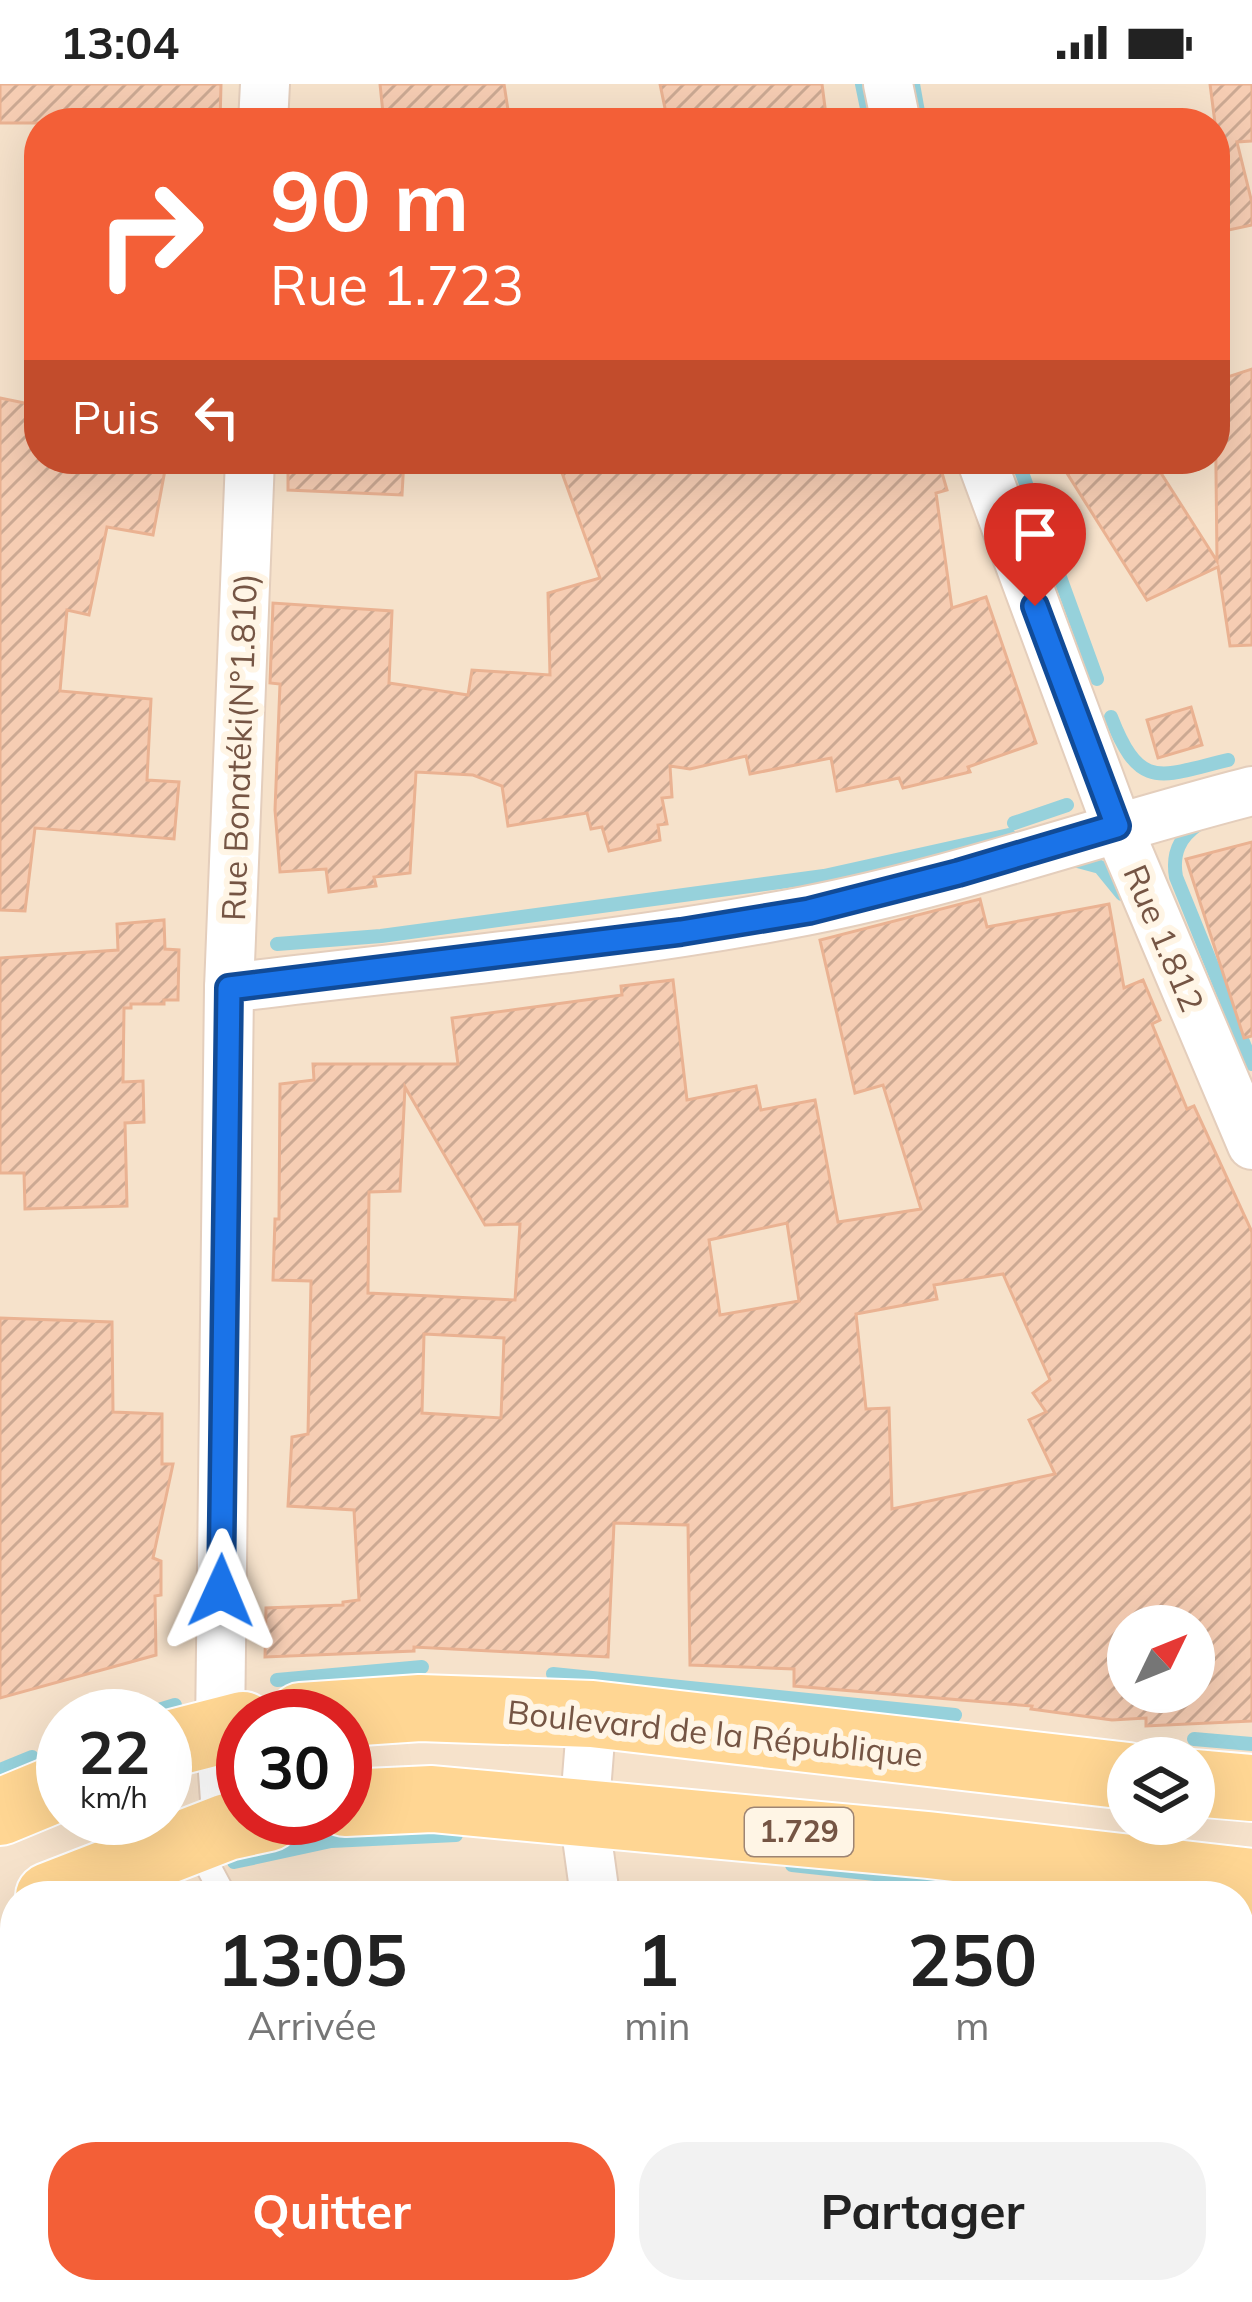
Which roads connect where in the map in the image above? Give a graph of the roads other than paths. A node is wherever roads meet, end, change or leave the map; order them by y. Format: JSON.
{"nodes":[{"id":1,"x":249,"y":474,"type":"edge"},
{"id":2,"x":987,"y":474,"type":"edge"},
{"id":3,"x":1252,"y":790,"type":"edge"},
{"id":4,"x":1117,"y":826,"type":"junction"},
{"id":5,"x":229,"y":988,"type":"junction"},
{"id":6,"x":1252,"y":1144,"type":"edge"},
{"id":7,"x":372,"y":1711,"type":"edge"},
{"id":8,"x":592,"y":1714,"type":"junction"},
{"id":9,"x":209,"y":1734,"type":"edge"},
{"id":10,"x":216,"y":1765,"type":"edge"},
{"id":11,"x":1059,"y":1769,"type":"junction"},
{"id":12,"x":1107,"y":1774,"type":"edge"},
{"id":13,"x":1215,"y":1785,"type":"edge"},
{"id":14,"x":1252,"y":1788,"type":"edge"},
{"id":15,"x":36,"y":1797,"type":"edge"},
{"id":16,"x":372,"y":1799,"type":"edge"},
{"id":17,"x":0,"y":1812,"type":"edge"},
{"id":18,"x":584,"y":1816,"type":"junction"},
{"id":19,"x":216,"y":1833,"type":"edge"},
{"id":20,"x":228,"y":1845,"type":"edge"},
{"id":21,"x":1046,"y":1860,"type":"junction"},
{"id":22,"x":89,"y":1881,"type":"edge"},
{"id":23,"x":225,"y":1881,"type":"edge"},
{"id":24,"x":593,"y":1881,"type":"edge"},
{"id":25,"x":1243,"y":1881,"type":"edge"}],
"edges":[{"from":1,"to":5,"type":"street","name":"Rue Bonatéki(N°1.810)"},
{"from":2,"to":4,"type":"street","name":"Rue 1.812"},
{"from":3,"to":4,"type":"street"},
{"from":4,"to":5,"type":"street"},
{"from":4,"to":6,"type":"street","name":"Rue 1.812"},
{"from":5,"to":9,"type":"street","name":"Rue Bonatéki(N°1.810)"},
{"from":7,"to":8,"type":"main road","name":"Boulevard de la République"},
{"from":8,"to":11,"type":"main road","name":"Boulevard de la République"},
{"from":8,"to":18,"type":"street"},
{"from":9,"to":10,"type":"street","name":"Rue Bonatéki(N°1.810)"},
{"from":11,"to":12,"type":"main road","name":"Boulevard de la République"},
{"from":11,"to":21,"type":"main road"},
{"from":13,"to":14,"type":"main road"},
{"from":15,"to":17,"type":"main road"},
{"from":16,"to":18,"type":"main road","number":"1.729"},
{"from":18,"to":21,"type":"main road","number":"1.729"},
{"from":18,"to":24,"type":"street"},
{"from":19,"to":22,"type":"main road"},
{"from":20,"to":23,"type":"lane"},
{"from":21,"to":25,"type":"main road","number":"1.729"}]}
